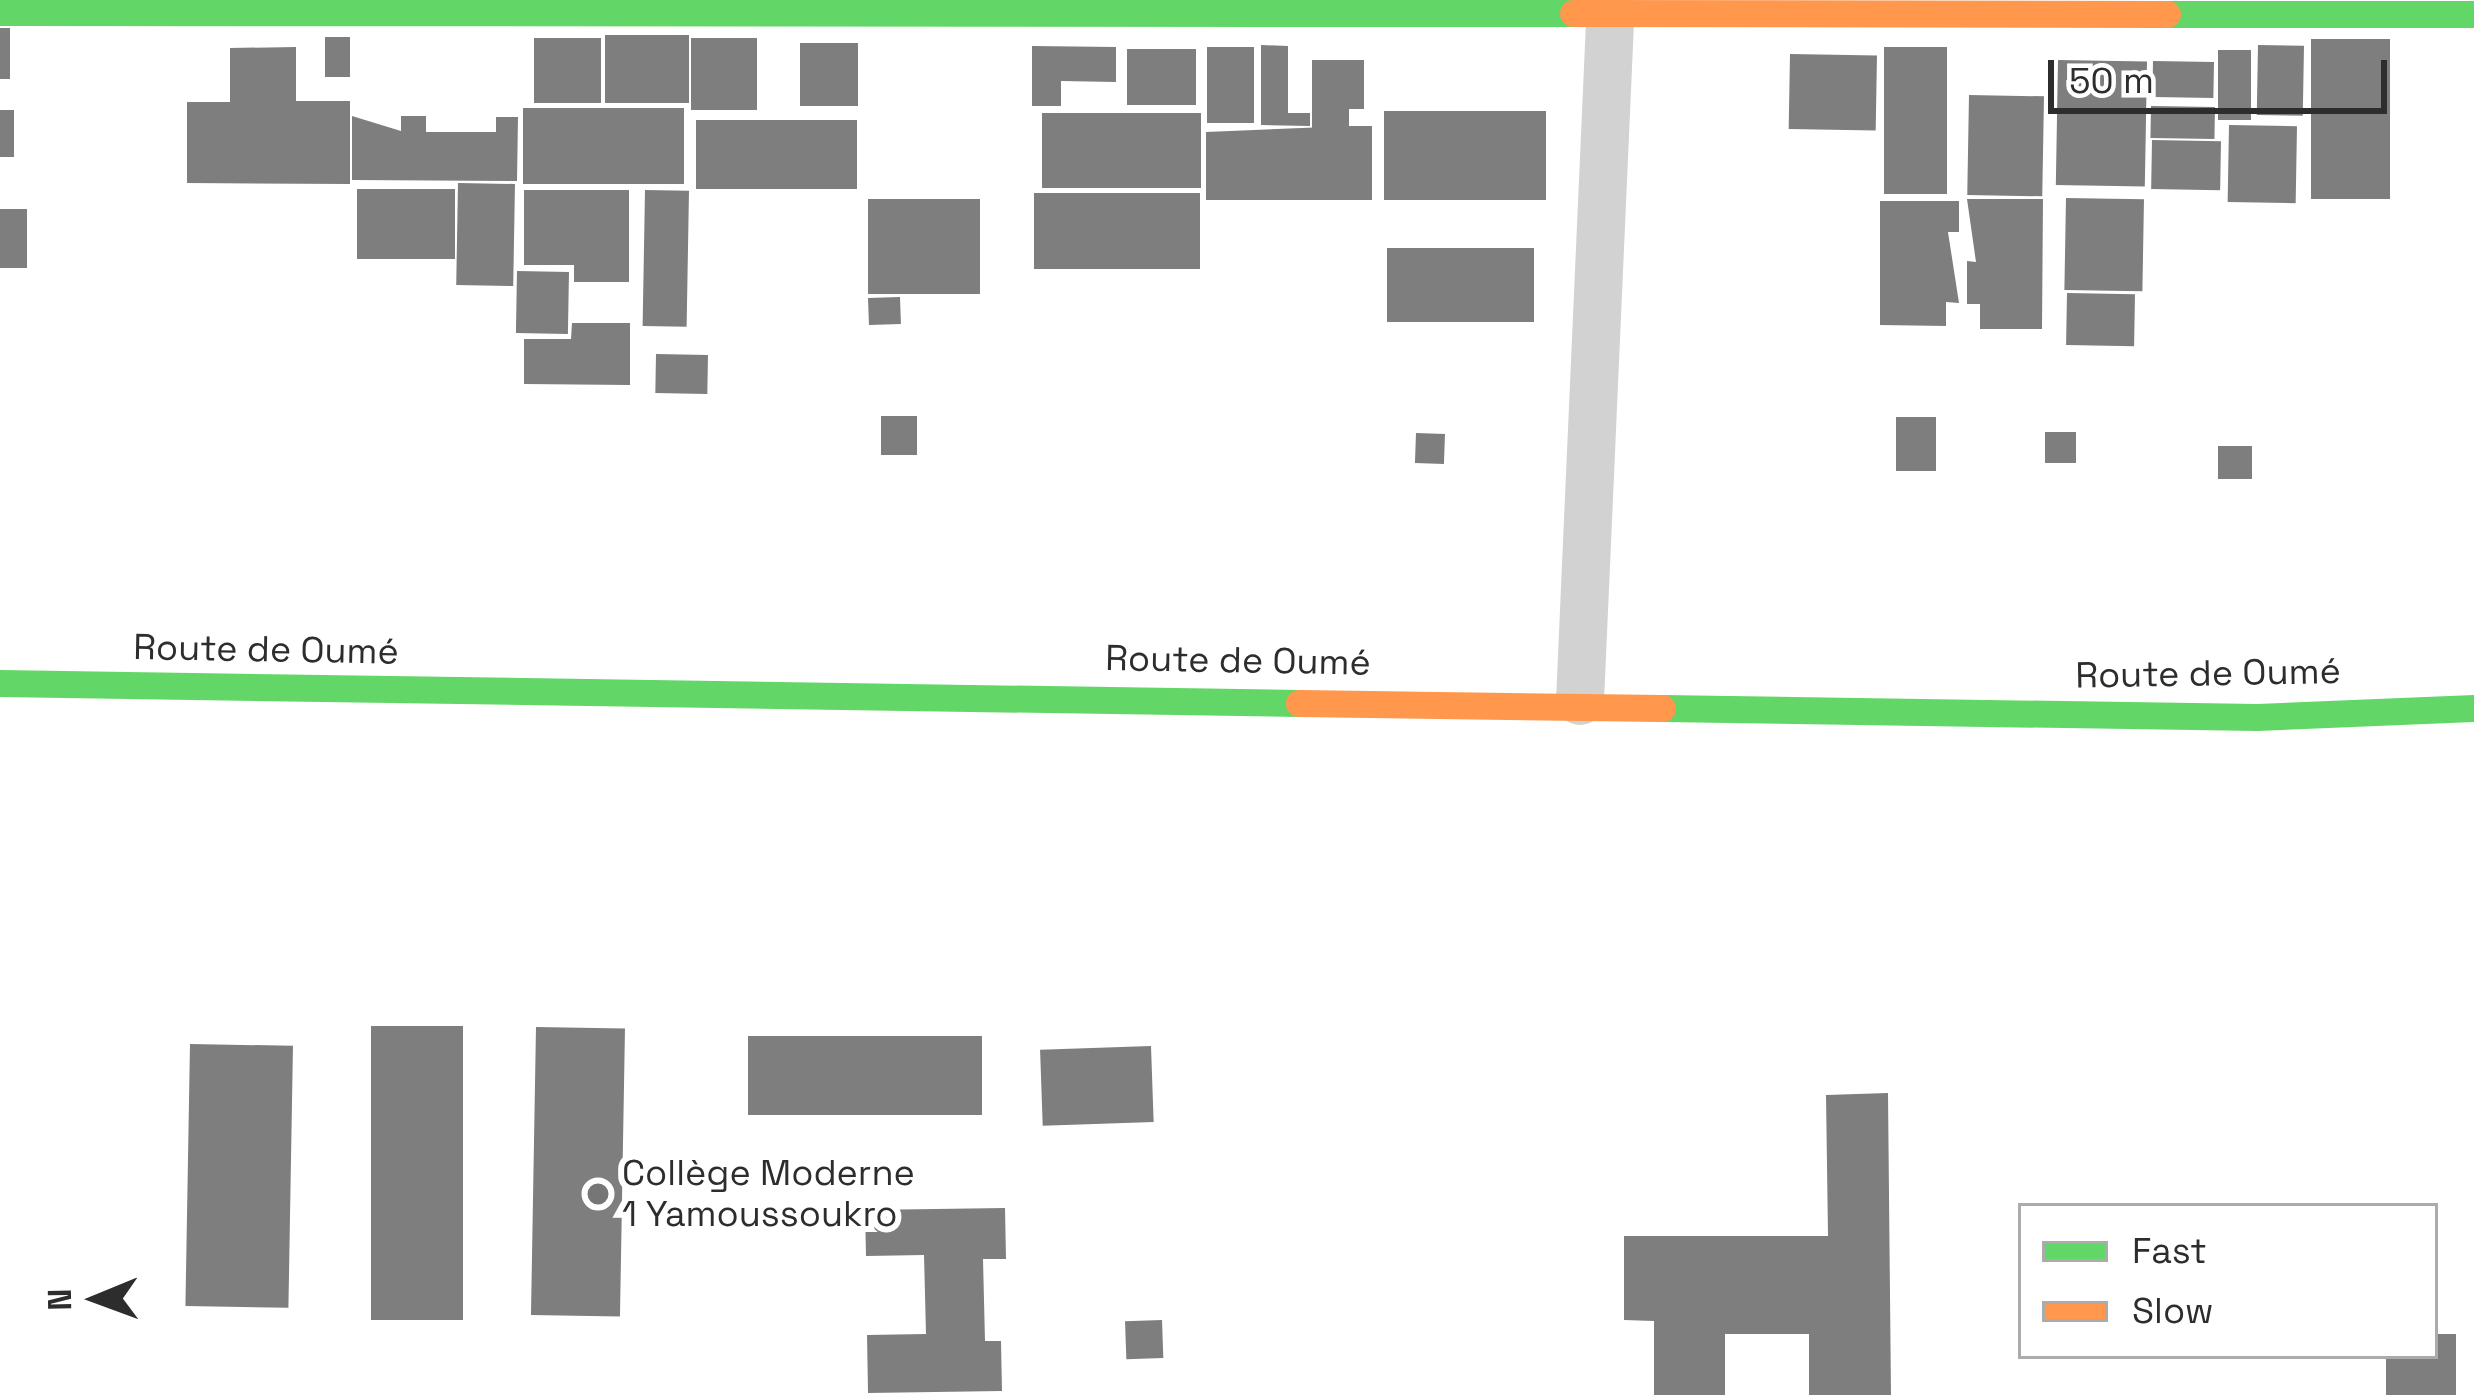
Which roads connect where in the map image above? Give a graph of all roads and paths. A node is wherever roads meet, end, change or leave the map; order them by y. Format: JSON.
{"nodes":[{"id":1,"x":1611,"y":4,"type":"edge"},
{"id":2,"x":0,"y":13,"type":"edge"},
{"id":3,"x":2474,"y":14,"type":"edge"},
{"id":4,"x":0,"y":683,"type":"edge"},
{"id":5,"x":1580,"y":701,"type":"junction"},
{"id":6,"x":2474,"y":708,"type":"edge"}],
"edges":[{"from":1,"to":2,"type":"street"},
{"from":1,"to":3,"type":"street"},
{"from":1,"to":5,"type":"street"},
{"from":4,"to":5,"type":"street","name":"Route de Oumé"},
{"from":5,"to":6,"type":"street","name":"Route de Oumé"}]}
